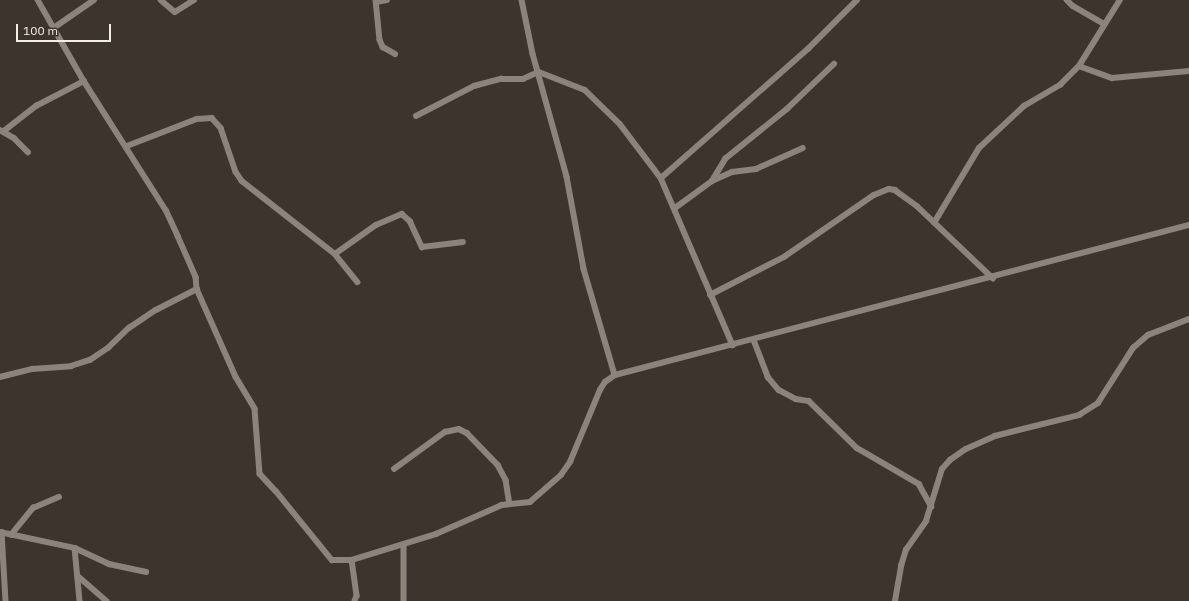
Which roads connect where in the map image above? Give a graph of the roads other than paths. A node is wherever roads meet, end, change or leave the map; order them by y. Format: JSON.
{"nodes":[{"id":1,"x":38,"y":0,"type":"edge"},
{"id":2,"x":94,"y":0,"type":"edge"},
{"id":3,"x":161,"y":0,"type":"edge"},
{"id":4,"x":194,"y":0,"type":"edge"},
{"id":5,"x":387,"y":0,"type":"edge"},
{"id":6,"x":522,"y":0,"type":"edge"},
{"id":7,"x":856,"y":0,"type":"edge"},
{"id":8,"x":1067,"y":0,"type":"edge"},
{"id":9,"x":1120,"y":0,"type":"edge"},
{"id":10,"x":376,"y":1,"type":"edge"},
{"id":11,"x":1104,"y":24,"type":"junction"},
{"id":12,"x":55,"y":27,"type":"junction"},
{"id":13,"x":395,"y":54,"type":"dead end"},
{"id":14,"x":834,"y":64,"type":"dead end"},
{"id":15,"x":1079,"y":66,"type":"junction"},
{"id":16,"x":1189,"y":71,"type":"edge"},
{"id":17,"x":539,"y":72,"type":"junction"},
{"id":18,"x":84,"y":81,"type":"junction"},
{"id":19,"x":416,"y":116,"type":"dead end"},
{"id":20,"x":2,"y":131,"type":"edge"},
{"id":21,"x":127,"y":146,"type":"junction"},
{"id":22,"x":802,"y":148,"type":"dead end"},
{"id":23,"x":28,"y":152,"type":"dead end"},
{"id":24,"x":661,"y":178,"type":"junction"},
{"id":25,"x":712,"y":181,"type":"junction"},
{"id":26,"x":675,"y":208,"type":"junction"},
{"id":27,"x":934,"y":223,"type":"junction"},
{"id":28,"x":1189,"y":225,"type":"edge"},
{"id":29,"x":463,"y":242,"type":"dead end"},
{"id":30,"x":335,"y":254,"type":"junction"},
{"id":31,"x":993,"y":278,"type":"junction"},
{"id":32,"x":358,"y":282,"type":"dead end"},
{"id":33,"x":197,"y":289,"type":"junction"},
{"id":34,"x":710,"y":295,"type":"junction"},
{"id":35,"x":1189,"y":319,"type":"edge"},
{"id":36,"x":754,"y":340,"type":"junction"},
{"id":37,"x":733,"y":345,"type":"junction"},
{"id":38,"x":615,"y":375,"type":"junction"},
{"id":39,"x":0,"y":377,"type":"edge"},
{"id":40,"x":394,"y":469,"type":"dead end"},
{"id":41,"x":59,"y":497,"type":"dead end"},
{"id":42,"x":510,"y":504,"type":"junction"},
{"id":43,"x":932,"y":506,"type":"junction"},
{"id":44,"x":1,"y":532,"type":"edge"},
{"id":45,"x":11,"y":534,"type":"junction"},
{"id":46,"x":404,"y":544,"type":"junction"},
{"id":47,"x":76,"y":548,"type":"junction"},
{"id":48,"x":352,"y":560,"type":"junction"},
{"id":49,"x":146,"y":572,"type":"dead end"},
{"id":50,"x":78,"y":576,"type":"junction"},
{"id":51,"x":6,"y":601,"type":"edge"},
{"id":52,"x":80,"y":601,"type":"edge"},
{"id":53,"x":107,"y":601,"type":"edge"},
{"id":54,"x":355,"y":601,"type":"edge"},
{"id":55,"x":404,"y":601,"type":"edge"},
{"id":56,"x":895,"y":601,"type":"edge"}],
"edges":[{"from":1,"to":12,"type":"street"},
{"from":2,"to":12,"type":"street"},
{"from":3,"to":4,"type":"street"},
{"from":5,"to":10,"type":"street"},
{"from":6,"to":17,"type":"street"},
{"from":7,"to":24,"type":"street"},
{"from":8,"to":11,"type":"street"},
{"from":9,"to":11,"type":"street"},
{"from":10,"to":13,"type":"street"},
{"from":11,"to":15,"type":"street"},
{"from":12,"to":18,"type":"street"},
{"from":14,"to":25,"type":"street"},
{"from":15,"to":16,"type":"street"},
{"from":15,"to":27,"type":"street"},
{"from":17,"to":19,"type":"street"},
{"from":17,"to":24,"type":"street"},
{"from":17,"to":38,"type":"street"},
{"from":18,"to":20,"type":"street"},
{"from":18,"to":21,"type":"street"},
{"from":20,"to":23,"type":"street"},
{"from":21,"to":30,"type":"street"},
{"from":21,"to":33,"type":"street"},
{"from":22,"to":25,"type":"street"},
{"from":24,"to":26,"type":"street"},
{"from":25,"to":26,"type":"street"},
{"from":26,"to":34,"type":"street"},
{"from":27,"to":31,"type":"street"},
{"from":27,"to":34,"type":"street"},
{"from":28,"to":31,"type":"street"},
{"from":29,"to":30,"type":"street"},
{"from":30,"to":32,"type":"street"},
{"from":31,"to":36,"type":"street"},
{"from":33,"to":39,"type":"street"},
{"from":33,"to":48,"type":"street"},
{"from":34,"to":37,"type":"street"},
{"from":35,"to":43,"type":"street"},
{"from":36,"to":37,"type":"street"},
{"from":36,"to":43,"type":"street"},
{"from":37,"to":38,"type":"street"},
{"from":38,"to":42,"type":"street"},
{"from":40,"to":42,"type":"street"},
{"from":41,"to":45,"type":"street"},
{"from":42,"to":46,"type":"street"},
{"from":43,"to":56,"type":"street"},
{"from":44,"to":45,"type":"street"},
{"from":44,"to":51,"type":"street"},
{"from":45,"to":47,"type":"street"},
{"from":46,"to":48,"type":"street"},
{"from":46,"to":55,"type":"street"},
{"from":47,"to":49,"type":"street"},
{"from":47,"to":50,"type":"street"},
{"from":48,"to":54,"type":"street"},
{"from":50,"to":52,"type":"street"},
{"from":50,"to":53,"type":"street"}]}
